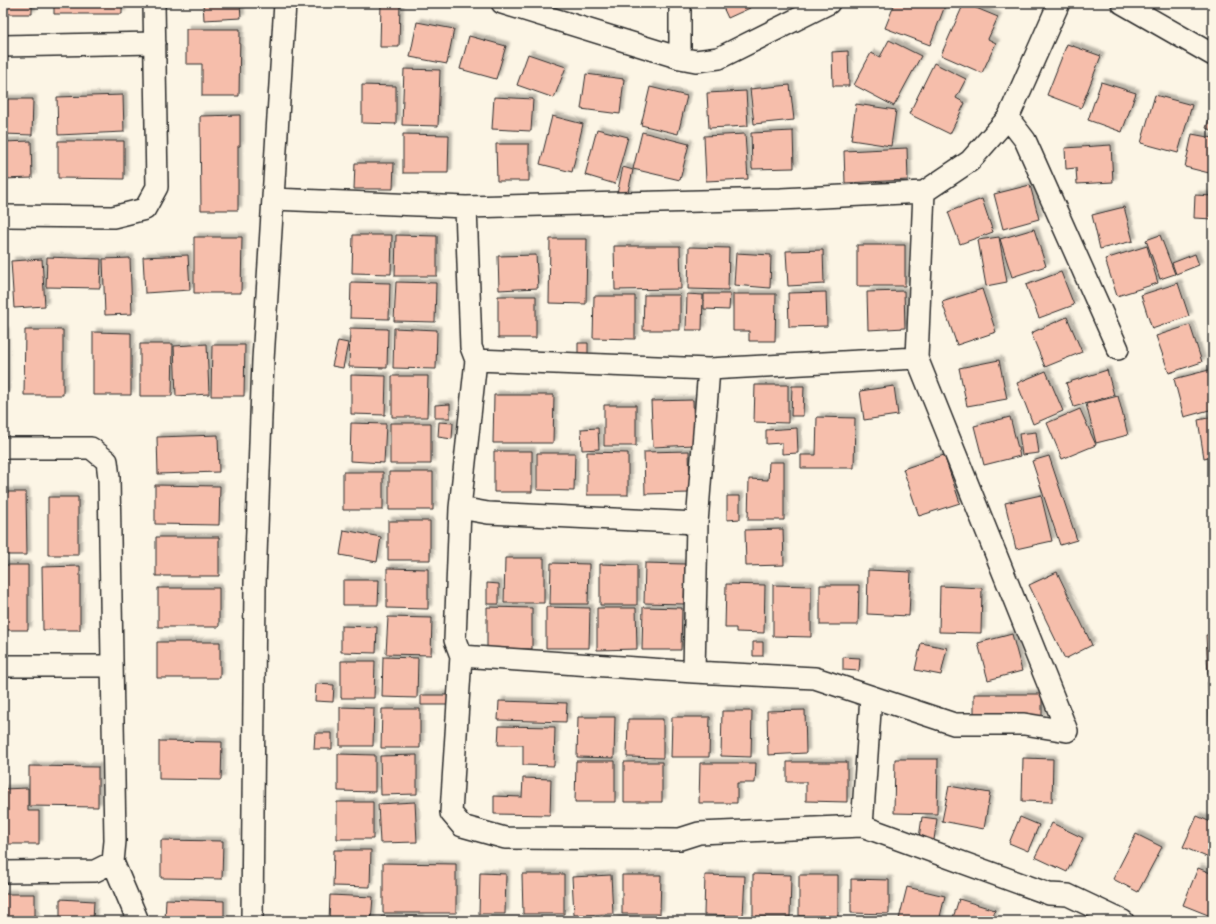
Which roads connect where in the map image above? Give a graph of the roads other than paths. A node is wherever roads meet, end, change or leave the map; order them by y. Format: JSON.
{"nodes":[{"id":1,"x":154,"y":3,"type":"edge"},
{"id":2,"x":284,"y":3,"type":"edge"},
{"id":3,"x":502,"y":3,"type":"edge"},
{"id":4,"x":680,"y":3,"type":"edge"},
{"id":5,"x":829,"y":3,"type":"edge"},
{"id":6,"x":1059,"y":3,"type":"edge"},
{"id":7,"x":1122,"y":3,"type":"edge"},
{"id":8,"x":155,"y":43,"type":"junction"},
{"id":9,"x":3,"y":46,"type":"edge"},
{"id":10,"x":1213,"y":56,"type":"edge"},
{"id":11,"x":680,"y":58,"type":"junction"},
{"id":12,"x":1008,"y":118,"type":"junction"},
{"id":13,"x":924,"y":192,"type":"junction"},
{"id":14,"x":273,"y":199,"type":"junction"},
{"id":15,"x":466,"y":207,"type":"junction"},
{"id":16,"x":3,"y":216,"type":"edge"},
{"id":17,"x":1118,"y":349,"type":"dead end"},
{"id":18,"x":917,"y":358,"type":"junction"},
{"id":19,"x":476,"y":360,"type":"junction"},
{"id":20,"x":709,"y":369,"type":"junction"},
{"id":21,"x":3,"y":448,"type":"edge"},
{"id":22,"x":460,"y":508,"type":"junction"},
{"id":23,"x":697,"y":523,"type":"junction"},
{"id":24,"x":461,"y":656,"type":"junction"},
{"id":25,"x":3,"y":666,"type":"edge"},
{"id":26,"x":112,"y":666,"type":"junction"},
{"id":27,"x":694,"y":672,"type":"junction"},
{"id":28,"x":871,"y":697,"type":"junction"},
{"id":29,"x":862,"y":826,"type":"junction"},
{"id":30,"x":113,"y":862,"type":"junction"},
{"id":31,"x":3,"y":872,"type":"edge"},
{"id":32,"x":138,"y":921,"type":"edge"},
{"id":33,"x":252,"y":921,"type":"edge"},
{"id":34,"x":1123,"y":921,"type":"edge"}],
"edges":[{"from":1,"to":8,"type":"street"},
{"from":2,"to":14,"type":"street"},
{"from":3,"to":11,"type":"street"},
{"from":4,"to":11,"type":"street"},
{"from":5,"to":11,"type":"street"},
{"from":6,"to":12,"type":"street"},
{"from":7,"to":10,"type":"street"},
{"from":8,"to":9,"type":"street"},
{"from":8,"to":16,"type":"street"},
{"from":12,"to":13,"type":"street"},
{"from":12,"to":17,"type":"street"},
{"from":13,"to":15,"type":"street"},
{"from":13,"to":18,"type":"street"},
{"from":14,"to":15,"type":"street"},
{"from":14,"to":33,"type":"street"},
{"from":15,"to":19,"type":"street"},
{"from":18,"to":20,"type":"street"},
{"from":18,"to":28,"type":"street"},
{"from":19,"to":20,"type":"street"},
{"from":19,"to":22,"type":"street"},
{"from":20,"to":23,"type":"street"},
{"from":21,"to":26,"type":"street"},
{"from":22,"to":23,"type":"street"},
{"from":22,"to":24,"type":"street"},
{"from":23,"to":27,"type":"street"},
{"from":24,"to":27,"type":"street"},
{"from":24,"to":29,"type":"street"},
{"from":25,"to":26,"type":"street"},
{"from":26,"to":30,"type":"street"},
{"from":27,"to":28,"type":"street"},
{"from":28,"to":29,"type":"street"},
{"from":29,"to":34,"type":"street"},
{"from":30,"to":31,"type":"street"},
{"from":30,"to":32,"type":"street"}]}
